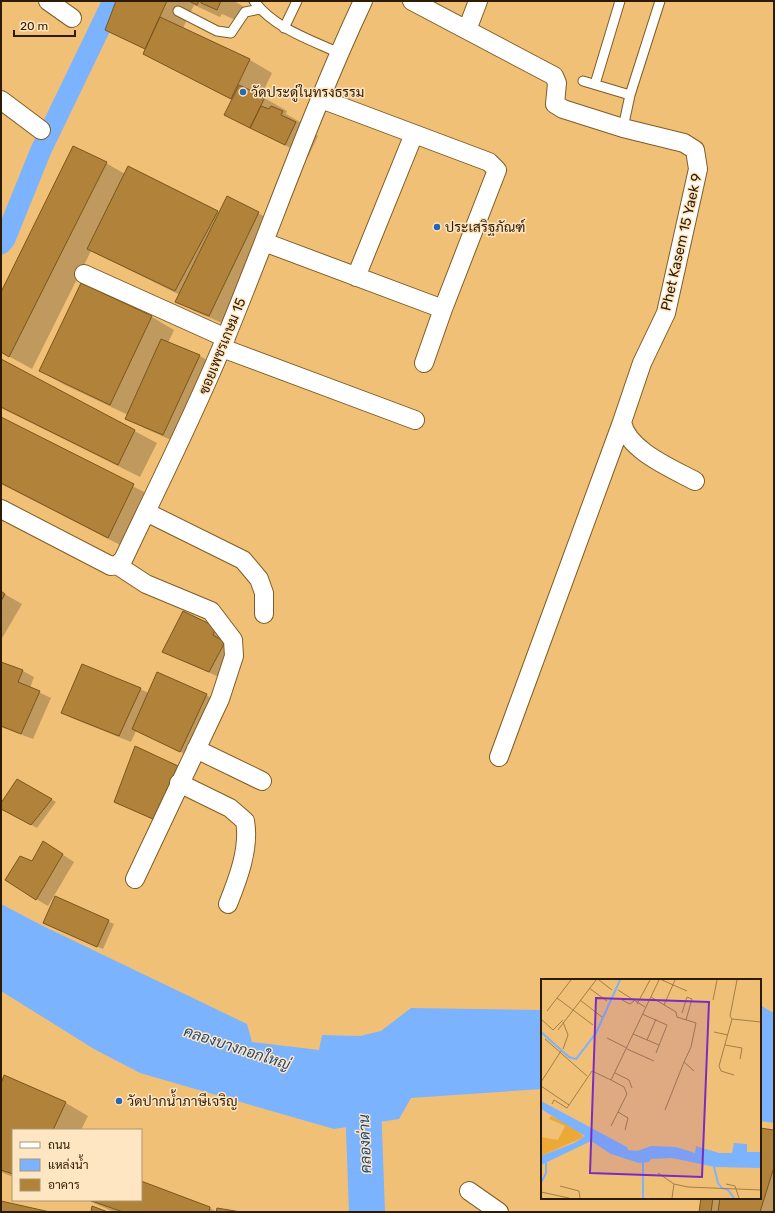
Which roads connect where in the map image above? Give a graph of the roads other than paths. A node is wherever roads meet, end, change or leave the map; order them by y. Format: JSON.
{"nodes":[{"id":1,"x":48,"y":1,"type":"edge"},
{"id":2,"x":254,"y":1,"type":"edge"},
{"id":3,"x":297,"y":1,"type":"edge"},
{"id":4,"x":364,"y":1,"type":"edge"},
{"id":5,"x":412,"y":1,"type":"edge"},
{"id":6,"x":478,"y":1,"type":"edge"},
{"id":7,"x":620,"y":1,"type":"edge"},
{"id":8,"x":660,"y":1,"type":"edge"},
{"id":9,"x":260,"y":9,"type":"junction"},
{"id":10,"x":178,"y":11,"type":"dead end"},
{"id":11,"x":72,"y":18,"type":"dead end"},
{"id":12,"x":284,"y":28,"type":"junction"},
{"id":13,"x":467,"y":30,"type":"junction"},
{"id":14,"x":339,"y":53,"type":"junction"},
{"id":15,"x":582,"y":81,"type":"dead end"},
{"id":16,"x":595,"y":84,"type":"junction"},
{"id":17,"x":630,"y":95,"type":"junction"},
{"id":18,"x":321,"y":99,"type":"junction"},
{"id":19,"x":1,"y":100,"type":"edge"},
{"id":20,"x":623,"y":128,"type":"junction"},
{"id":21,"x":41,"y":130,"type":"dead end"},
{"id":22,"x":414,"y":134,"type":"junction"},
{"id":23,"x":264,"y":242,"type":"junction"},
{"id":24,"x":84,"y":274,"type":"dead end"},
{"id":25,"x":356,"y":277,"type":"junction"},
{"id":26,"x":443,"y":309,"type":"junction"},
{"id":27,"x":224,"y":343,"type":"junction"},
{"id":28,"x":424,"y":363,"type":"dead end"},
{"id":29,"x":415,"y":420,"type":"dead end"},
{"id":30,"x":622,"y":422,"type":"junction"},
{"id":31,"x":695,"y":481,"type":"dead end"},
{"id":32,"x":1,"y":509,"type":"edge"},
{"id":33,"x":146,"y":512,"type":"junction"},
{"id":34,"x":117,"y":565,"type":"junction"},
{"id":35,"x":264,"y":614,"type":"dead end"},
{"id":36,"x":196,"y":750,"type":"junction"},
{"id":37,"x":499,"y":757,"type":"dead end"},
{"id":38,"x":262,"y":781,"type":"dead end"},
{"id":39,"x":179,"y":783,"type":"junction"},
{"id":40,"x":134,"y":878,"type":"dead end"},
{"id":41,"x":228,"y":904,"type":"dead end"},
{"id":42,"x":469,"y":1191,"type":"dead end"},
{"id":43,"x":499,"y":1212,"type":"edge"}],
"edges":[{"from":1,"to":11,"type":"street"},
{"from":2,"to":9,"type":"lane"},
{"from":3,"to":12,"type":"lane"},
{"from":4,"to":14,"type":"street","name":"ซอยเพชรเกษม 15"},
{"from":5,"to":13,"type":"street","name":"Phet Kasem 15 Yaek 9"},
{"from":6,"to":13,"type":"street"},
{"from":7,"to":16,"type":"lane"},
{"from":8,"to":17,"type":"lane"},
{"from":9,"to":10,"type":"lane"},
{"from":9,"to":12,"type":"lane"},
{"from":12,"to":14,"type":"lane"},
{"from":13,"to":20,"type":"street","name":"Phet Kasem 15 Yaek 9"},
{"from":14,"to":18,"type":"street","name":"ซอยเพชรเกษม 15"},
{"from":15,"to":16,"type":"lane"},
{"from":16,"to":17,"type":"lane"},
{"from":17,"to":20,"type":"lane"},
{"from":18,"to":22,"type":"street"},
{"from":18,"to":23,"type":"street","name":"ซอยเพชรเกษม 15"},
{"from":19,"to":21,"type":"street"},
{"from":20,"to":30,"type":"street","name":"Phet Kasem 15 Yaek 9"},
{"from":22,"to":25,"type":"street"},
{"from":22,"to":26,"type":"street"},
{"from":23,"to":25,"type":"street"},
{"from":23,"to":27,"type":"street","name":"ซอยเพชรเกษม 15"},
{"from":24,"to":27,"type":"street"},
{"from":25,"to":26,"type":"street"},
{"from":26,"to":28,"type":"street"},
{"from":27,"to":29,"type":"street"},
{"from":27,"to":33,"type":"street","name":"ซอยเพชรเกษม 15"},
{"from":30,"to":31,"type":"street"},
{"from":30,"to":37,"type":"street","name":"Phet Kasem 15 Yaek 9"},
{"from":32,"to":34,"type":"street"},
{"from":33,"to":34,"type":"street","name":"ซอยเพชรเกษม 15"},
{"from":33,"to":35,"type":"street"},
{"from":34,"to":36,"type":"street"},
{"from":36,"to":38,"type":"street"},
{"from":36,"to":39,"type":"street"},
{"from":39,"to":40,"type":"street"},
{"from":39,"to":41,"type":"street"},
{"from":42,"to":43,"type":"street"}]}
